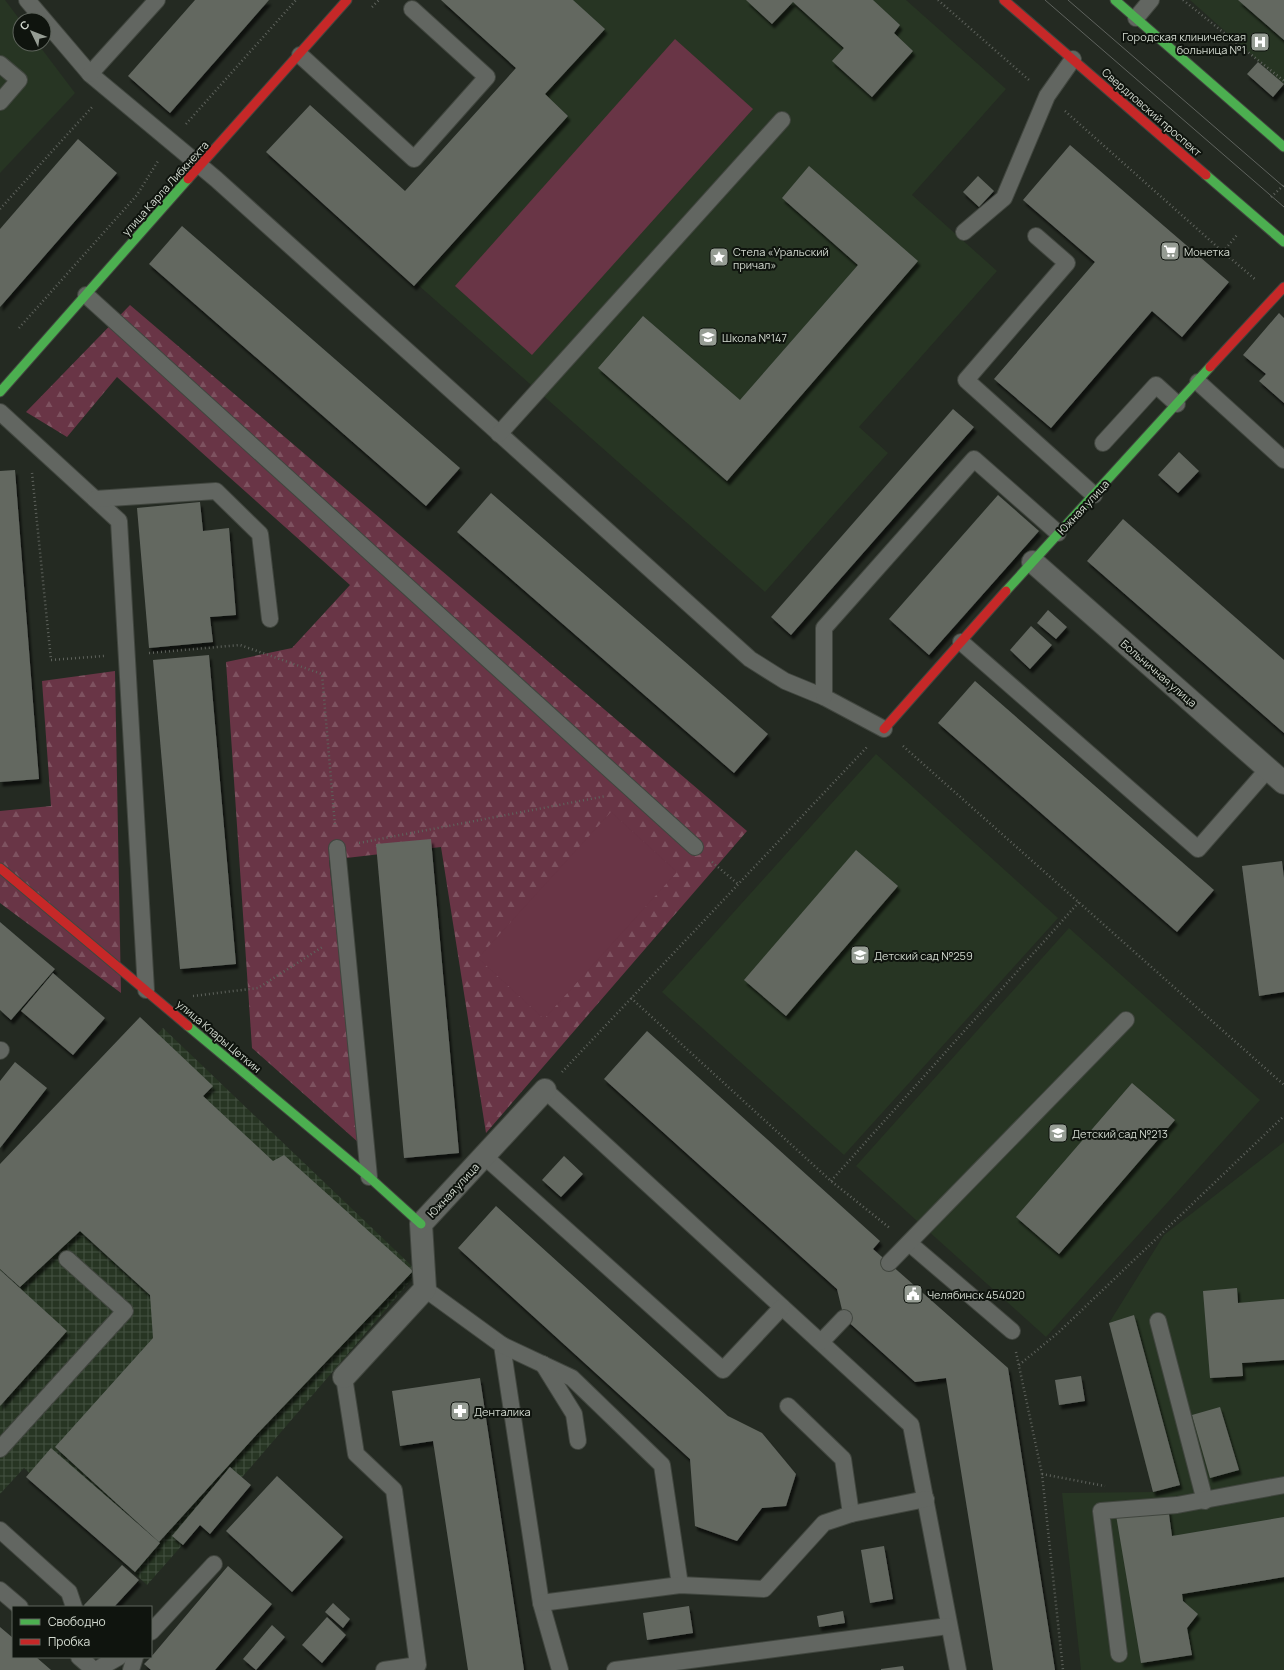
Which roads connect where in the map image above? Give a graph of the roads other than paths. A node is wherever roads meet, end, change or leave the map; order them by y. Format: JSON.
{"nodes":[{"id":1,"x":27,"y":0,"type":"edge"},
{"id":2,"x":157,"y":0,"type":"edge"},
{"id":3,"x":347,"y":0,"type":"edge"},
{"id":4,"x":1004,"y":0,"type":"edge"},
{"id":5,"x":1115,"y":0,"type":"edge"},
{"id":6,"x":1151,"y":0,"type":"edge"},
{"id":7,"x":412,"y":9,"type":"dead end"},
{"id":8,"x":1136,"y":18,"type":"junction"},
{"id":9,"x":300,"y":54,"type":"junction"},
{"id":10,"x":1073,"y":59,"type":"junction"},
{"id":11,"x":0,"y":64,"type":"edge"},
{"id":12,"x":90,"y":74,"type":"junction"},
{"id":13,"x":0,"y":102,"type":"edge"},
{"id":14,"x":782,"y":120,"type":"dead end"},
{"id":15,"x":1284,"y":147,"type":"edge"},
{"id":16,"x":201,"y":166,"type":"junction"},
{"id":17,"x":964,"y":232,"type":"dead end"},
{"id":18,"x":1036,"y":236,"type":"dead end"},
{"id":19,"x":1284,"y":242,"type":"edge"},
{"id":20,"x":1284,"y":287,"type":"edge"},
{"id":21,"x":86,"y":295,"type":"junction"},
{"id":22,"x":1198,"y":382,"type":"junction"},
{"id":23,"x":0,"y":392,"type":"edge"},
{"id":24,"x":1177,"y":404,"type":"junction"},
{"id":25,"x":0,"y":412,"type":"edge"},
{"id":26,"x":499,"y":434,"type":"junction"},
{"id":27,"x":1103,"y":443,"type":"dead end"},
{"id":28,"x":1284,"y":460,"type":"edge"},
{"id":29,"x":1094,"y":495,"type":"junction"},
{"id":30,"x":95,"y":500,"type":"junction"},
{"id":31,"x":1058,"y":533,"type":"junction"},
{"id":32,"x":1033,"y":562,"type":"junction"},
{"id":33,"x":270,"y":619,"type":"dead end"},
{"id":34,"x":961,"y":642,"type":"junction"},
{"id":35,"x":824,"y":697,"type":"junction"},
{"id":36,"x":884,"y":729,"type":"joint"},
{"id":37,"x":1268,"y":769,"type":"junction"},
{"id":38,"x":1284,"y":783,"type":"edge"},
{"id":39,"x":695,"y":847,"type":"road end"},
{"id":40,"x":336,"y":848,"type":"road end"},
{"id":41,"x":0,"y":868,"type":"edge"},
{"id":42,"x":146,"y":990,"type":"junction"},
{"id":43,"x":1126,"y":1020,"type":"dead end"},
{"id":44,"x":545,"y":1090,"type":"joint"},
{"id":45,"x":484,"y":1156,"type":"junction"},
{"id":46,"x":369,"y":1177,"type":"junction"},
{"id":47,"x":421,"y":1224,"type":"junction"},
{"id":48,"x":909,"y":1243,"type":"junction"},
{"id":49,"x":67,"y":1259,"type":"dead end"},
{"id":50,"x":889,"y":1264,"type":"dead end"},
{"id":51,"x":425,"y":1290,"type":"junction"},
{"id":52,"x":782,"y":1307,"type":"junction"},
{"id":53,"x":844,"y":1318,"type":"dead end"},
{"id":54,"x":1158,"y":1321,"type":"dead end"},
{"id":55,"x":1012,"y":1331,"type":"road end"},
{"id":56,"x":821,"y":1342,"type":"junction"},
{"id":57,"x":502,"y":1345,"type":"junction"},
{"id":58,"x":544,"y":1364,"type":"junction"},
{"id":59,"x":344,"y":1377,"type":"joint"},
{"id":60,"x":788,"y":1406,"type":"dead end"},
{"id":61,"x":578,"y":1441,"type":"dead end"},
{"id":62,"x":0,"y":1449,"type":"edge"},
{"id":63,"x":1284,"y":1485,"type":"edge"},
{"id":64,"x":926,"y":1498,"type":"junction"},
{"id":65,"x":1205,"y":1501,"type":"junction"},
{"id":66,"x":852,"y":1514,"type":"junction"},
{"id":67,"x":0,"y":1530,"type":"edge"},
{"id":68,"x":214,"y":1564,"type":"dead end"},
{"id":69,"x":680,"y":1584,"type":"junction"},
{"id":70,"x":0,"y":1590,"type":"edge"},
{"id":71,"x":540,"y":1603,"type":"junction"},
{"id":72,"x":19,"y":1606,"type":"edge"},
{"id":73,"x":74,"y":1606,"type":"edge"},
{"id":74,"x":948,"y":1626,"type":"junction"},
{"id":75,"x":152,"y":1631,"type":"edge"},
{"id":76,"x":1119,"y":1654,"type":"dead end"},
{"id":77,"x":80,"y":1658,"type":"edge"},
{"id":78,"x":90,"y":1658,"type":"edge"},
{"id":79,"x":117,"y":1658,"type":"edge"},
{"id":80,"x":135,"y":1658,"type":"edge"},
{"id":81,"x":95,"y":1670,"type":"edge"},
{"id":82,"x":131,"y":1670,"type":"edge"},
{"id":83,"x":384,"y":1670,"type":"edge"},
{"id":84,"x":560,"y":1670,"type":"edge"},
{"id":85,"x":615,"y":1670,"type":"edge"},
{"id":86,"x":958,"y":1670,"type":"edge"}],
"edges":[{"from":1,"to":12,"type":"lane"},
{"from":2,"to":12,"type":"lane"},
{"from":3,"to":9,"type":"street","name":"улица Карла Либкнехта"},
{"from":4,"to":10,"type":"street","name":"Свердловский проспект"},
{"from":5,"to":8,"type":"street"},
{"from":6,"to":8,"type":"lane"},
{"from":7,"to":9,"type":"lane"},
{"from":8,"to":15,"type":"street"},
{"from":9,"to":16,"type":"street","name":"улица Карла Либкнехта"},
{"from":10,"to":17,"type":"lane"},
{"from":10,"to":19,"type":"street","name":"Свердловский проспект"},
{"from":11,"to":13,"type":"lane"},
{"from":12,"to":16,"type":"lane"},
{"from":14,"to":26,"type":"lane"},
{"from":16,"to":21,"type":"street","name":"улица Карла Либкнехта"},
{"from":16,"to":26,"type":"lane"},
{"from":18,"to":29,"type":"lane"},
{"from":20,"to":22,"type":"street","name":"Южная улица"},
{"from":21,"to":23,"type":"street","name":"улица Карла Либкнехта"},
{"from":21,"to":39,"type":"lane"},
{"from":22,"to":24,"type":"street","name":"Южная улица"},
{"from":22,"to":28,"type":"lane"},
{"from":24,"to":27,"type":"lane"},
{"from":24,"to":29,"type":"street","name":"Южная улица"},
{"from":25,"to":30,"type":"lane"},
{"from":26,"to":35,"type":"lane"},
{"from":29,"to":31,"type":"street","name":"Южная улица"},
{"from":30,"to":33,"type":"lane"},
{"from":30,"to":42,"type":"lane"},
{"from":31,"to":32,"type":"street","name":"Южная улица"},
{"from":31,"to":35,"type":"lane"},
{"from":32,"to":34,"type":"street","name":"Южная улица"},
{"from":32,"to":37,"type":"street","name":"Больничная улица"},
{"from":34,"to":36,"type":"street","name":"Южная улица"},
{"from":34,"to":37,"type":"lane"},
{"from":35,"to":36,"type":"lane"},
{"from":37,"to":38,"type":"street","name":"Больничная улица"},
{"from":40,"to":46,"type":"lane"},
{"from":41,"to":42,"type":"street","name":"улица Клары Цеткин"},
{"from":42,"to":46,"type":"street","name":"улица Клары Цеткин"},
{"from":43,"to":48,"type":"lane"},
{"from":44,"to":45,"type":"street","name":"Южная улица"},
{"from":44,"to":52,"type":"lane"},
{"from":45,"to":47,"type":"street","name":"Южная улица"},
{"from":45,"to":52,"type":"lane"},
{"from":46,"to":47,"type":"street","name":"улица Клары Цеткин"},
{"from":47,"to":51,"type":"street","name":"Южная улица"},
{"from":48,"to":50,"type":"lane"},
{"from":48,"to":55,"type":"lane"},
{"from":49,"to":62,"type":"lane"},
{"from":51,"to":57,"type":"lane"},
{"from":51,"to":59,"type":"street"},
{"from":52,"to":56,"type":"lane"},
{"from":53,"to":56,"type":"lane"},
{"from":54,"to":65,"type":"lane"},
{"from":56,"to":64,"type":"lane"},
{"from":57,"to":58,"type":"lane"},
{"from":57,"to":71,"type":"lane"},
{"from":58,"to":61,"type":"lane"},
{"from":58,"to":69,"type":"lane"},
{"from":59,"to":83,"type":"lane"},
{"from":60,"to":66,"type":"lane"},
{"from":63,"to":65,"type":"lane"},
{"from":64,"to":66,"type":"lane"},
{"from":64,"to":74,"type":"lane"},
{"from":65,"to":76,"type":"lane"},
{"from":66,"to":69,"type":"lane"},
{"from":67,"to":73,"type":"lane"},
{"from":68,"to":75,"type":"lane"},
{"from":69,"to":71,"type":"lane"},
{"from":70,"to":72,"type":"lane"},
{"from":71,"to":84,"type":"lane"},
{"from":74,"to":85,"type":"lane"},
{"from":74,"to":86,"type":"lane"},
{"from":77,"to":81,"type":"lane"},
{"from":78,"to":81,"type":"lane"},
{"from":79,"to":81,"type":"lane"},
{"from":80,"to":82,"type":"lane"}]}
